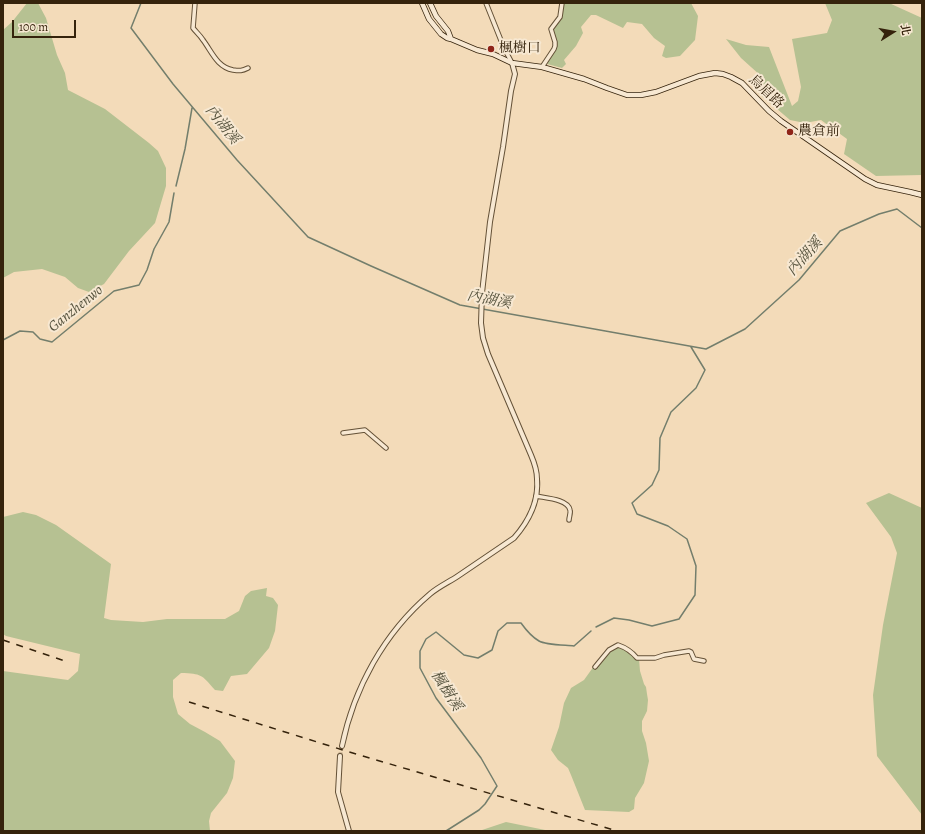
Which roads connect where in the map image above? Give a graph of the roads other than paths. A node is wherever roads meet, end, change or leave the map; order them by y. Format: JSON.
{"nodes":[{"id":1,"x":195,"y":3,"type":"edge"},
{"id":2,"x":422,"y":3,"type":"edge"},
{"id":3,"x":430,"y":3,"type":"edge"},
{"id":4,"x":486,"y":3,"type":"edge"},
{"id":5,"x":562,"y":3,"type":"edge"},
{"id":6,"x":451,"y":38,"type":"junction"},
{"id":7,"x":512,"y":63,"type":"junction"},
{"id":8,"x":248,"y":68,"type":"dead end"},
{"id":9,"x":542,"y":68,"type":"junction"},
{"id":10,"x":922,"y":195,"type":"edge"},
{"id":11,"x":343,"y":433,"type":"dead end"},
{"id":12,"x":386,"y":448,"type":"dead end"},
{"id":13,"x":536,"y":496,"type":"junction"},
{"id":14,"x":569,"y":520,"type":"dead end"},
{"id":15,"x":704,"y":661,"type":"dead end"},
{"id":16,"x":595,"y":667,"type":"dead end"},
{"id":17,"x":342,"y":746,"type":"tunnel mouth"},
{"id":18,"x":340,"y":756,"type":"tunnel mouth"},
{"id":19,"x":349,"y":831,"type":"edge"}],
"edges":[{"from":1,"to":8,"type":"street"},
{"from":2,"to":6,"type":"main road","name":"烏眉路"},
{"from":3,"to":6,"type":"main road"},
{"from":4,"to":7,"type":"street"},
{"from":5,"to":9,"type":"street"},
{"from":6,"to":7,"type":"main road","name":"烏眉路"},
{"from":7,"to":9,"type":"main road","name":"烏眉路"},
{"from":7,"to":13,"type":"street"},
{"from":9,"to":10,"type":"main road","name":"烏眉路"},
{"from":11,"to":12,"type":"street"},
{"from":13,"to":14,"type":"street"},
{"from":13,"to":17,"type":"street"},
{"from":15,"to":16,"type":"street"},
{"from":18,"to":19,"type":"street"}]}
